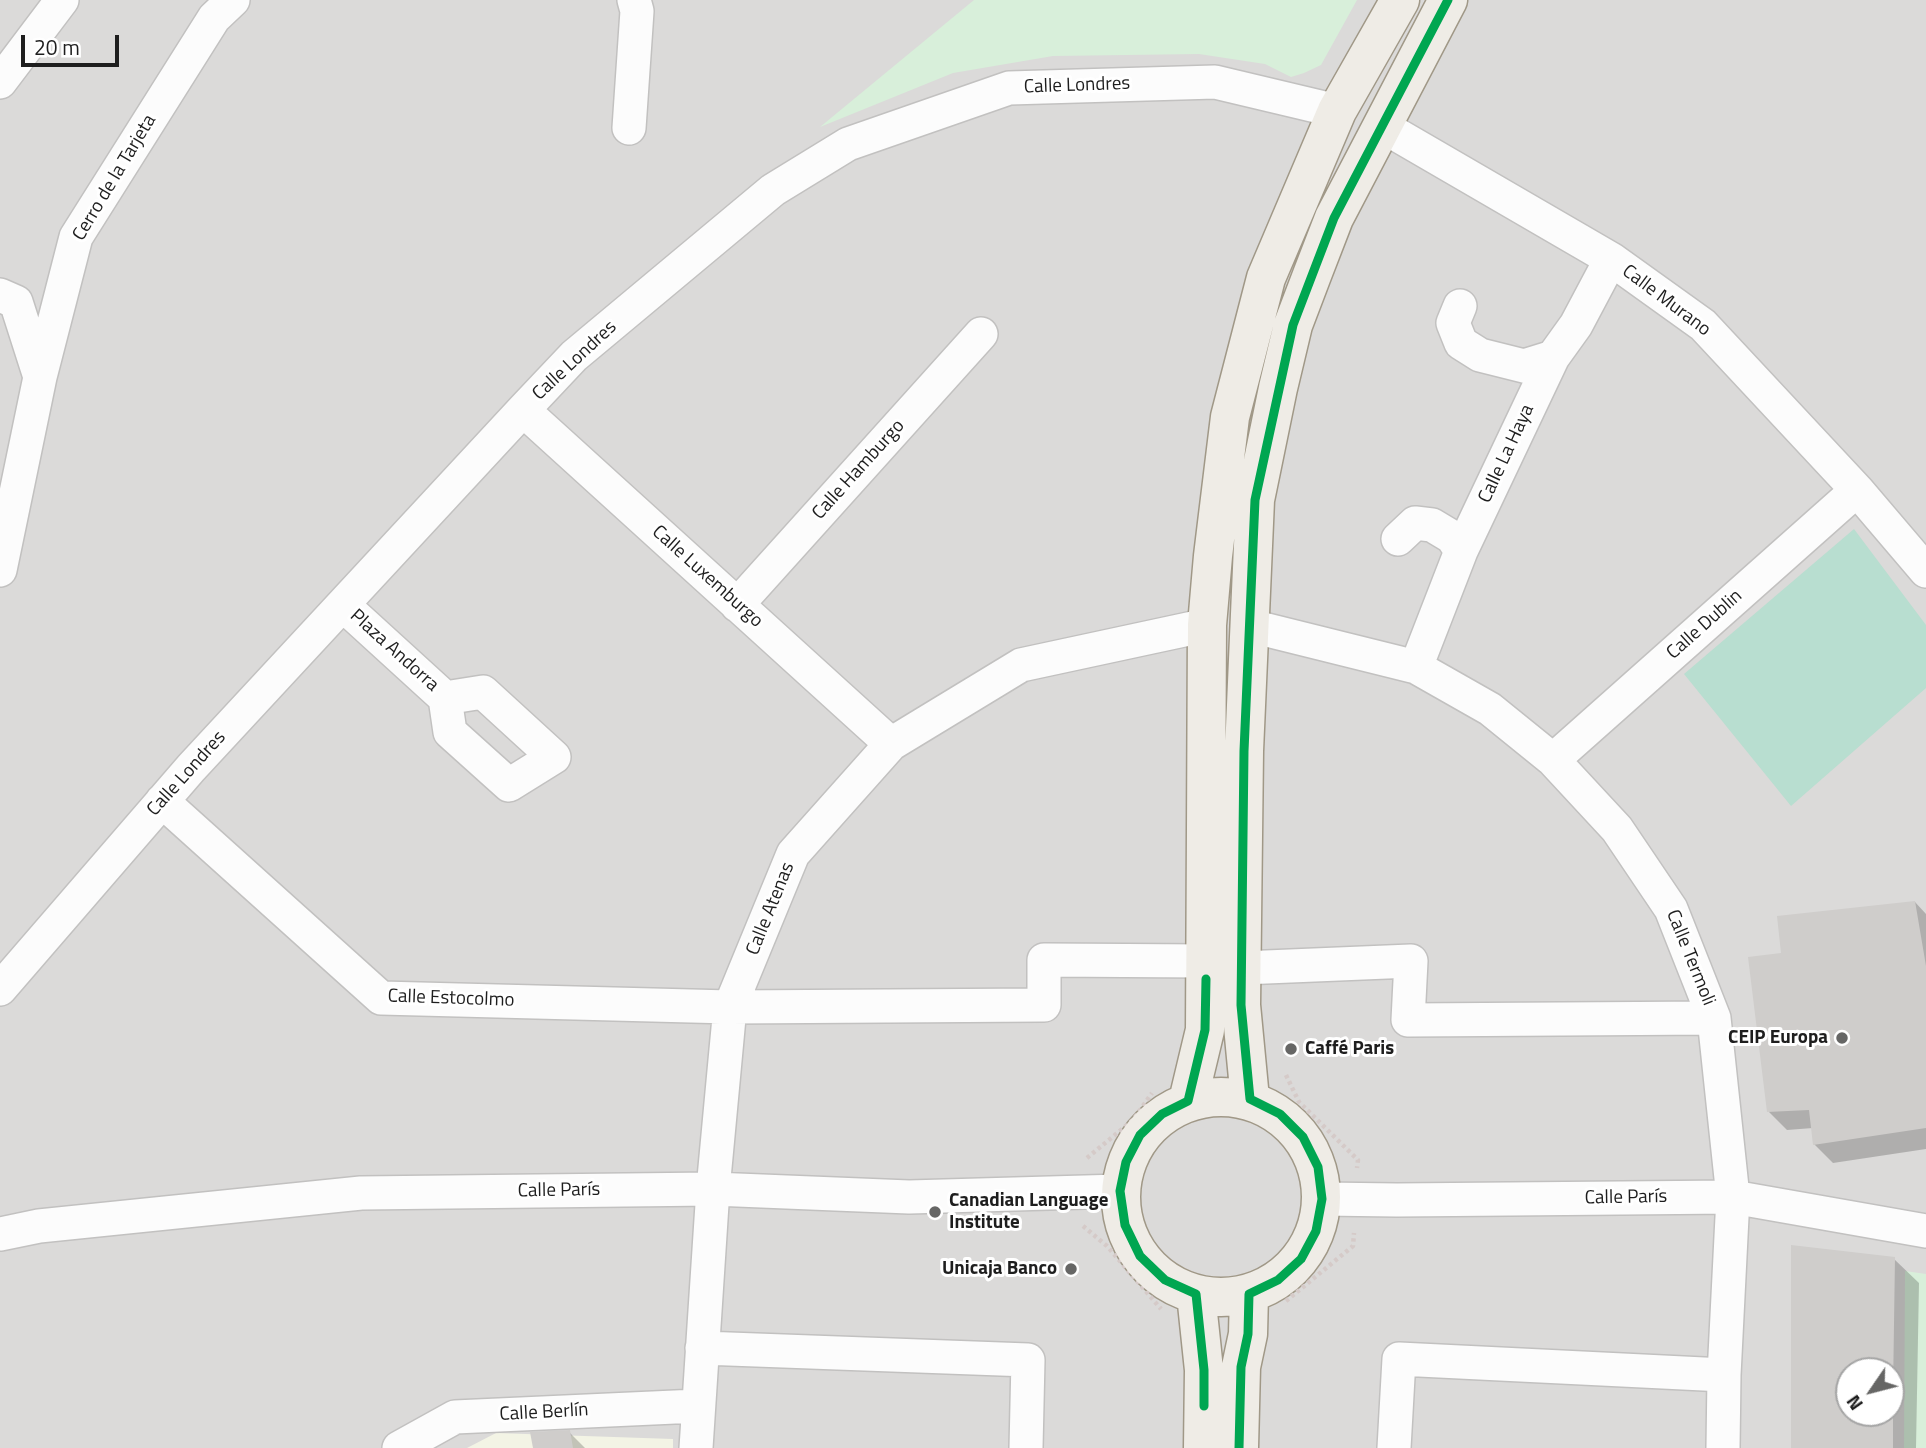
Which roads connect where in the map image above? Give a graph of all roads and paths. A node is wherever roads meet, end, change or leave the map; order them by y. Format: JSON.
{"nodes":[{"id":1,"x":62,"y":0,"type":"edge"},
{"id":2,"x":233,"y":0,"type":"edge"},
{"id":3,"x":634,"y":0,"type":"edge"},
{"id":4,"x":1400,"y":0,"type":"edge"},
{"id":5,"x":1448,"y":0,"type":"edge"},
{"id":6,"x":0,"y":82,"type":"edge"},
{"id":7,"x":1337,"y":111,"type":"junction"},
{"id":8,"x":1382,"y":126,"type":"junction"},
{"id":9,"x":629,"y":128,"type":"dead end"},
{"id":10,"x":1611,"y":259,"type":"junction"},
{"id":11,"x":0,"y":295,"type":"edge"},
{"id":12,"x":1460,"y":306,"type":"dead end"},
{"id":13,"x":981,"y":334,"type":"dead end"},
{"id":14,"x":1553,"y":357,"type":"junction"},
{"id":15,"x":40,"y":377,"type":"junction"},
{"id":16,"x":523,"y":410,"type":"junction"},
{"id":17,"x":1857,"y":490,"type":"junction"},
{"id":18,"x":1398,"y":539,"type":"dead end"},
{"id":19,"x":1461,"y":551,"type":"junction"},
{"id":20,"x":0,"y":570,"type":"edge"},
{"id":21,"x":1926,"y":571,"type":"edge"},
{"id":22,"x":343,"y":605,"type":"junction"},
{"id":23,"x":737,"y":605,"type":"junction"},
{"id":24,"x":1208,"y":625,"type":"junction"},
{"id":25,"x":1251,"y":626,"type":"junction"},
{"id":26,"x":1416,"y":667,"type":"junction"},
{"id":27,"x":445,"y":698,"type":"dead end"},
{"id":28,"x":891,"y":744,"type":"junction"},
{"id":29,"x":1553,"y":760,"type":"junction"},
{"id":30,"x":162,"y":801,"type":"junction"},
{"id":31,"x":1224,"y":965,"type":"junction"},
{"id":32,"x":0,"y":989,"type":"edge"},
{"id":33,"x":730,"y":1007,"type":"junction"},
{"id":34,"x":1714,"y":1018,"type":"junction"},
{"id":35,"x":1251,"y":1099,"type":"junction"},
{"id":36,"x":1188,"y":1101,"type":"junction"},
{"id":37,"x":713,"y":1189,"type":"junction"},
{"id":38,"x":1121,"y":1191,"type":"junction"},
{"id":39,"x":1733,"y":1197,"type":"junction"},
{"id":40,"x":1322,"y":1199,"type":"junction"},
{"id":41,"x":1926,"y":1231,"type":"edge"},
{"id":42,"x":0,"y":1234,"type":"edge"},
{"id":43,"x":1196,"y":1294,"type":"junction"},
{"id":44,"x":1249,"y":1294,"type":"junction"},
{"id":45,"x":702,"y":1348,"type":"junction"},
{"id":46,"x":1724,"y":1375,"type":"junction"},
{"id":47,"x":697,"y":1406,"type":"junction"},
{"id":48,"x":399,"y":1448,"type":"edge"},
{"id":49,"x":696,"y":1448,"type":"edge"},
{"id":50,"x":1026,"y":1448,"type":"edge"},
{"id":51,"x":1203,"y":1448,"type":"edge"},
{"id":52,"x":1239,"y":1448,"type":"edge"},
{"id":53,"x":1394,"y":1448,"type":"edge"},
{"id":54,"x":1723,"y":1448,"type":"edge"}],
"edges":[{"from":1,"to":6,"type":"street"},
{"from":2,"to":15,"type":"street","name":"Cerro de la Tarjeta"},
{"from":3,"to":9,"type":"street"},
{"from":4,"to":7,"type":"main road"},
{"from":5,"to":8,"type":"main road"},
{"from":7,"to":16,"type":"street","name":"Calle Londres"},
{"from":7,"to":24,"type":"main road"},
{"from":8,"to":10,"type":"street","name":"Calle Murano"},
{"from":8,"to":25,"type":"main road"},
{"from":10,"to":14,"type":"street","name":"Calle La Haya"},
{"from":10,"to":17,"type":"street","name":"Calle Murano"},
{"from":11,"to":15,"type":"street","name":"Cerro de la Tarjeta"},
{"from":12,"to":14,"type":"street"},
{"from":13,"to":23,"type":"street","name":"Calle Hamburgo"},
{"from":14,"to":19,"type":"street","name":"Calle La Haya"},
{"from":15,"to":20,"type":"street","name":"Cerro de la Tarjeta"},
{"from":16,"to":22,"type":"street","name":"Calle Londres"},
{"from":16,"to":23,"type":"street","name":"Calle Luxemburgo"},
{"from":17,"to":21,"type":"street","name":"Calle Murano"},
{"from":17,"to":29,"type":"street","name":"Calle Dublin"},
{"from":18,"to":19,"type":"street"},
{"from":19,"to":26,"type":"street","name":"Calle La Haya"},
{"from":22,"to":27,"type":"street","name":"Plaza Andorra"},
{"from":22,"to":30,"type":"street","name":"Calle Londres"},
{"from":23,"to":28,"type":"street","name":"Calle Luxemburgo"},
{"from":24,"to":28,"type":"street","name":"Calle Atenas"},
{"from":24,"to":31,"type":"main road"},
{"from":25,"to":26,"type":"street","name":"Calle Termoli"},
{"from":25,"to":31,"type":"main road"},
{"from":26,"to":29,"type":"street","name":"Calle Termoli"},
{"from":28,"to":33,"type":"street","name":"Calle Atenas"},
{"from":29,"to":34,"type":"street","name":"Calle Termoli"},
{"from":30,"to":32,"type":"street","name":"Calle Londres"},
{"from":30,"to":33,"type":"street","name":"Calle Estocolmo"},
{"from":31,"to":33,"type":"street","name":"Calle Estocolmo"},
{"from":31,"to":34,"type":"street"},
{"from":31,"to":35,"type":"main road"},
{"from":31,"to":36,"type":"main road"},
{"from":33,"to":37,"type":"street","name":"Calle Atenas"},
{"from":34,"to":39,"type":"street","name":"Calle Termoli"},
{"from":35,"to":36,"type":"main road"},
{"from":35,"to":40,"type":"main road"},
{"from":36,"to":38,"type":"main road"},
{"from":37,"to":38,"type":"street","name":"Calle París"},
{"from":37,"to":42,"type":"street","name":"Calle París"},
{"from":37,"to":45,"type":"street","name":"Calle Atenas"},
{"from":38,"to":43,"type":"main road"},
{"from":39,"to":40,"type":"street","name":"Calle París"},
{"from":39,"to":41,"type":"street","name":"Calle París"},
{"from":39,"to":46,"type":"street","name":"Calle Termoli"},
{"from":40,"to":44,"type":"main road"},
{"from":43,"to":44,"type":"main road"},
{"from":43,"to":51,"type":"main road"},
{"from":44,"to":52,"type":"main road"},
{"from":45,"to":47,"type":"street","name":"Calle Atenas"},
{"from":45,"to":50,"type":"street"},
{"from":46,"to":53,"type":"street"},
{"from":46,"to":54,"type":"street","name":"Calle Termoli"},
{"from":47,"to":48,"type":"street","name":"Calle Berlín"},
{"from":47,"to":49,"type":"street","name":"Calle Atenas"}]}
